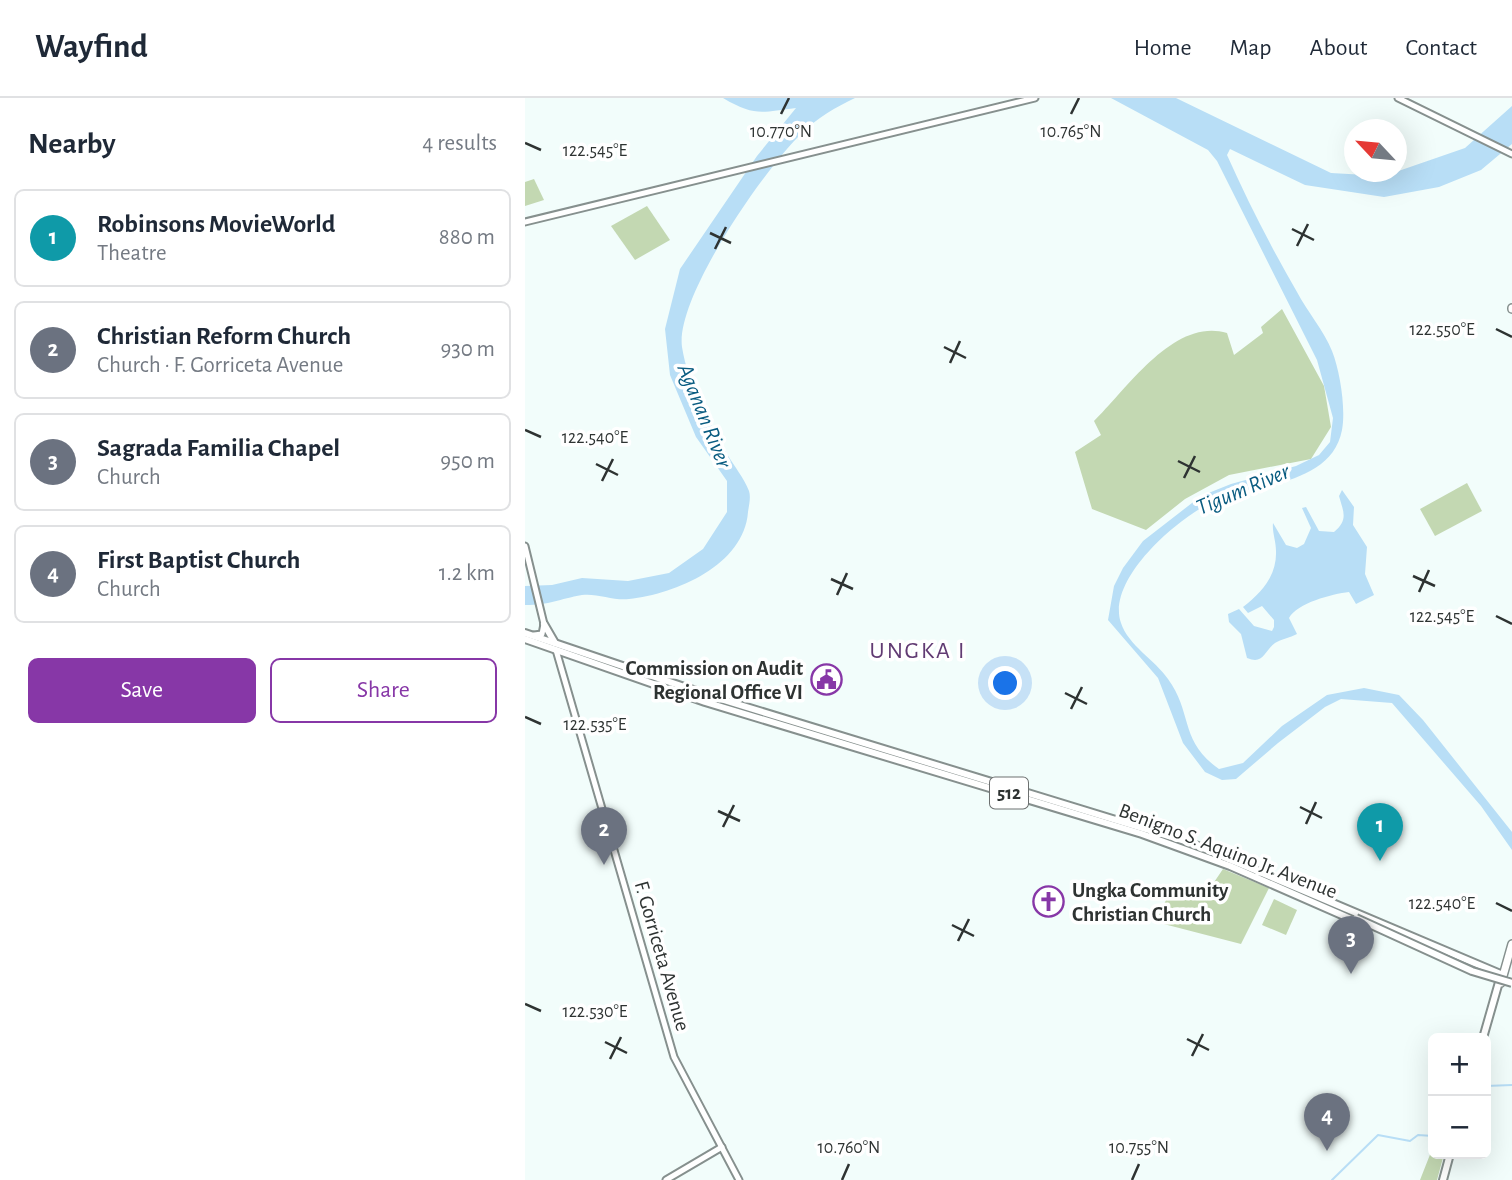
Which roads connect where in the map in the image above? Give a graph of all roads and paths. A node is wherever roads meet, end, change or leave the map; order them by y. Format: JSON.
{"nodes":[{"id":1,"x":1035,"y":98,"type":"edge"},
{"id":2,"x":1398,"y":98,"type":"edge"},
{"id":3,"x":1510,"y":153,"type":"edge"},
{"id":4,"x":525,"y":222,"type":"edge"},
{"id":5,"x":525,"y":546,"type":"edge"},
{"id":6,"x":544,"y":624,"type":"junction"},
{"id":7,"x":527,"y":637,"type":"edge"},
{"id":8,"x":559,"y":651,"type":"junction"},
{"id":9,"x":1354,"y":915,"type":"junction"},
{"id":10,"x":1512,"y":944,"type":"edge"},
{"id":11,"x":1437,"y":947,"type":"junction"},
{"id":12,"x":1433,"y":956,"type":"junction"},
{"id":13,"x":1512,"y":957,"type":"edge"},
{"id":14,"x":1470,"y":973,"type":"joint"},
{"id":15,"x":1505,"y":979,"type":"edge"},
{"id":16,"x":1486,"y":1033,"type":"edge"},
{"id":17,"x":722,"y":1147,"type":"junction"},
{"id":18,"x":1449,"y":1159,"type":"edge"},
{"id":19,"x":666,"y":1180,"type":"edge"},
{"id":20,"x":739,"y":1180,"type":"edge"},
{"id":21,"x":1443,"y":1180,"type":"edge"}],
"edges":[{"from":1,"to":4,"type":"main road"},
{"from":2,"to":3,"type":"main road"},
{"from":5,"to":6,"type":"main road"},
{"from":6,"to":7,"type":"main road"},
{"from":6,"to":8,"type":"main road"},
{"from":7,"to":8,"type":"main road","name":"Benigno S. Aquino Jr. Avenue","number":"512"},
{"from":8,"to":9,"type":"main road","name":"Benigno S. Aquino Jr. Avenue","number":"512"},
{"from":8,"to":17,"type":"main road","name":"F. Gorriceta Avenue"},
{"from":9,"to":11,"type":"main road","name":"Benigno S. Aquino Jr. Avenue","number":"512"},
{"from":9,"to":12,"type":"main road","name":"Benigno S. Aquino Jr. Avenue","number":"512"},
{"from":9,"to":15,"type":"main road","number":"512","bridge":true},
{"from":10,"to":15,"type":"highway"},
{"from":11,"to":12,"type":"main road"},
{"from":11,"to":15,"type":"main road","name":"Benigno S. Aquino Jr. Avenue","number":"512"},
{"from":12,"to":14,"type":"main road","name":"Benigno S. Aquino Jr. Avenue","number":"512"},
{"from":13,"to":15,"type":"highway"},
{"from":14,"to":15,"type":"highway"},
{"from":15,"to":16,"type":"main road"},
{"from":17,"to":19,"type":"main road"},
{"from":17,"to":20,"type":"main road","name":"F. Gorriceta Avenue"},
{"from":18,"to":21,"type":"main road"}]}
